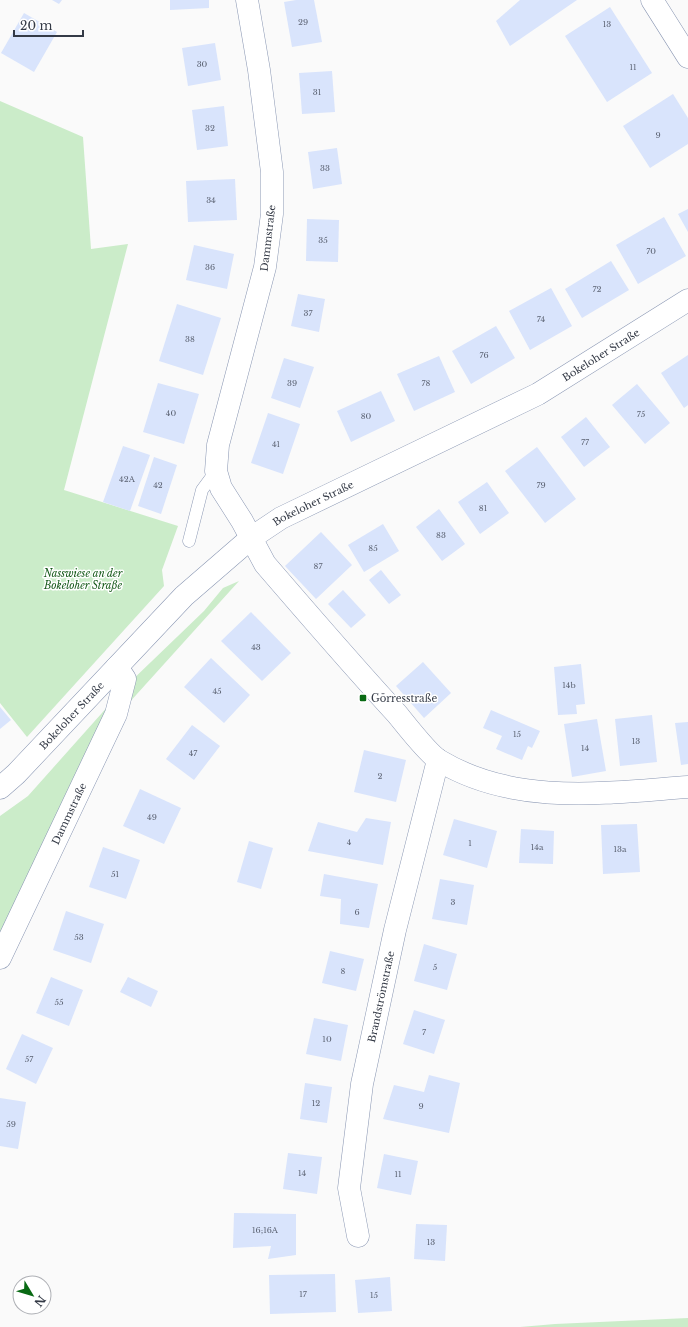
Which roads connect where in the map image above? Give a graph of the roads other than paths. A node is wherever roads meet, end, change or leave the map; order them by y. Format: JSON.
{"nodes":[{"id":1,"x":247,"y":0,"type":"edge"},
{"id":2,"x":652,"y":0,"type":"edge"},
{"id":3,"x":688,"y":57,"type":"edge"},
{"id":4,"x":688,"y":300,"type":"edge"},
{"id":5,"x":216,"y":471,"type":"junction"},
{"id":6,"x":252,"y":538,"type":"junction"},
{"id":7,"x":188,"y":541,"type":"dead end"},
{"id":8,"x":117,"y":667,"type":"junction"},
{"id":9,"x":438,"y":760,"type":"junction"},
{"id":10,"x":688,"y":787,"type":"edge"},
{"id":11,"x":0,"y":788,"type":"edge"},
{"id":12,"x":0,"y":958,"type":"edge"},
{"id":13,"x":358,"y":1236,"type":"dead end"}],
"edges":[{"from":1,"to":5,"type":"street","name":"Dammstraße"},
{"from":2,"to":3,"type":"street"},
{"from":4,"to":6,"type":"street","name":"Bokeloher Straße"},
{"from":5,"to":6,"type":"street","name":"Dammstraße"},
{"from":5,"to":7,"type":"lane"},
{"from":6,"to":8,"type":"street","name":"Bokeloher Straße"},
{"from":6,"to":9,"type":"street"},
{"from":8,"to":11,"type":"street","name":"Bokeloher Straße"},
{"from":8,"to":12,"type":"street","name":"Dammstraße"},
{"from":9,"to":10,"type":"street"},
{"from":9,"to":13,"type":"street","name":"Brandströmstraße"}]}
